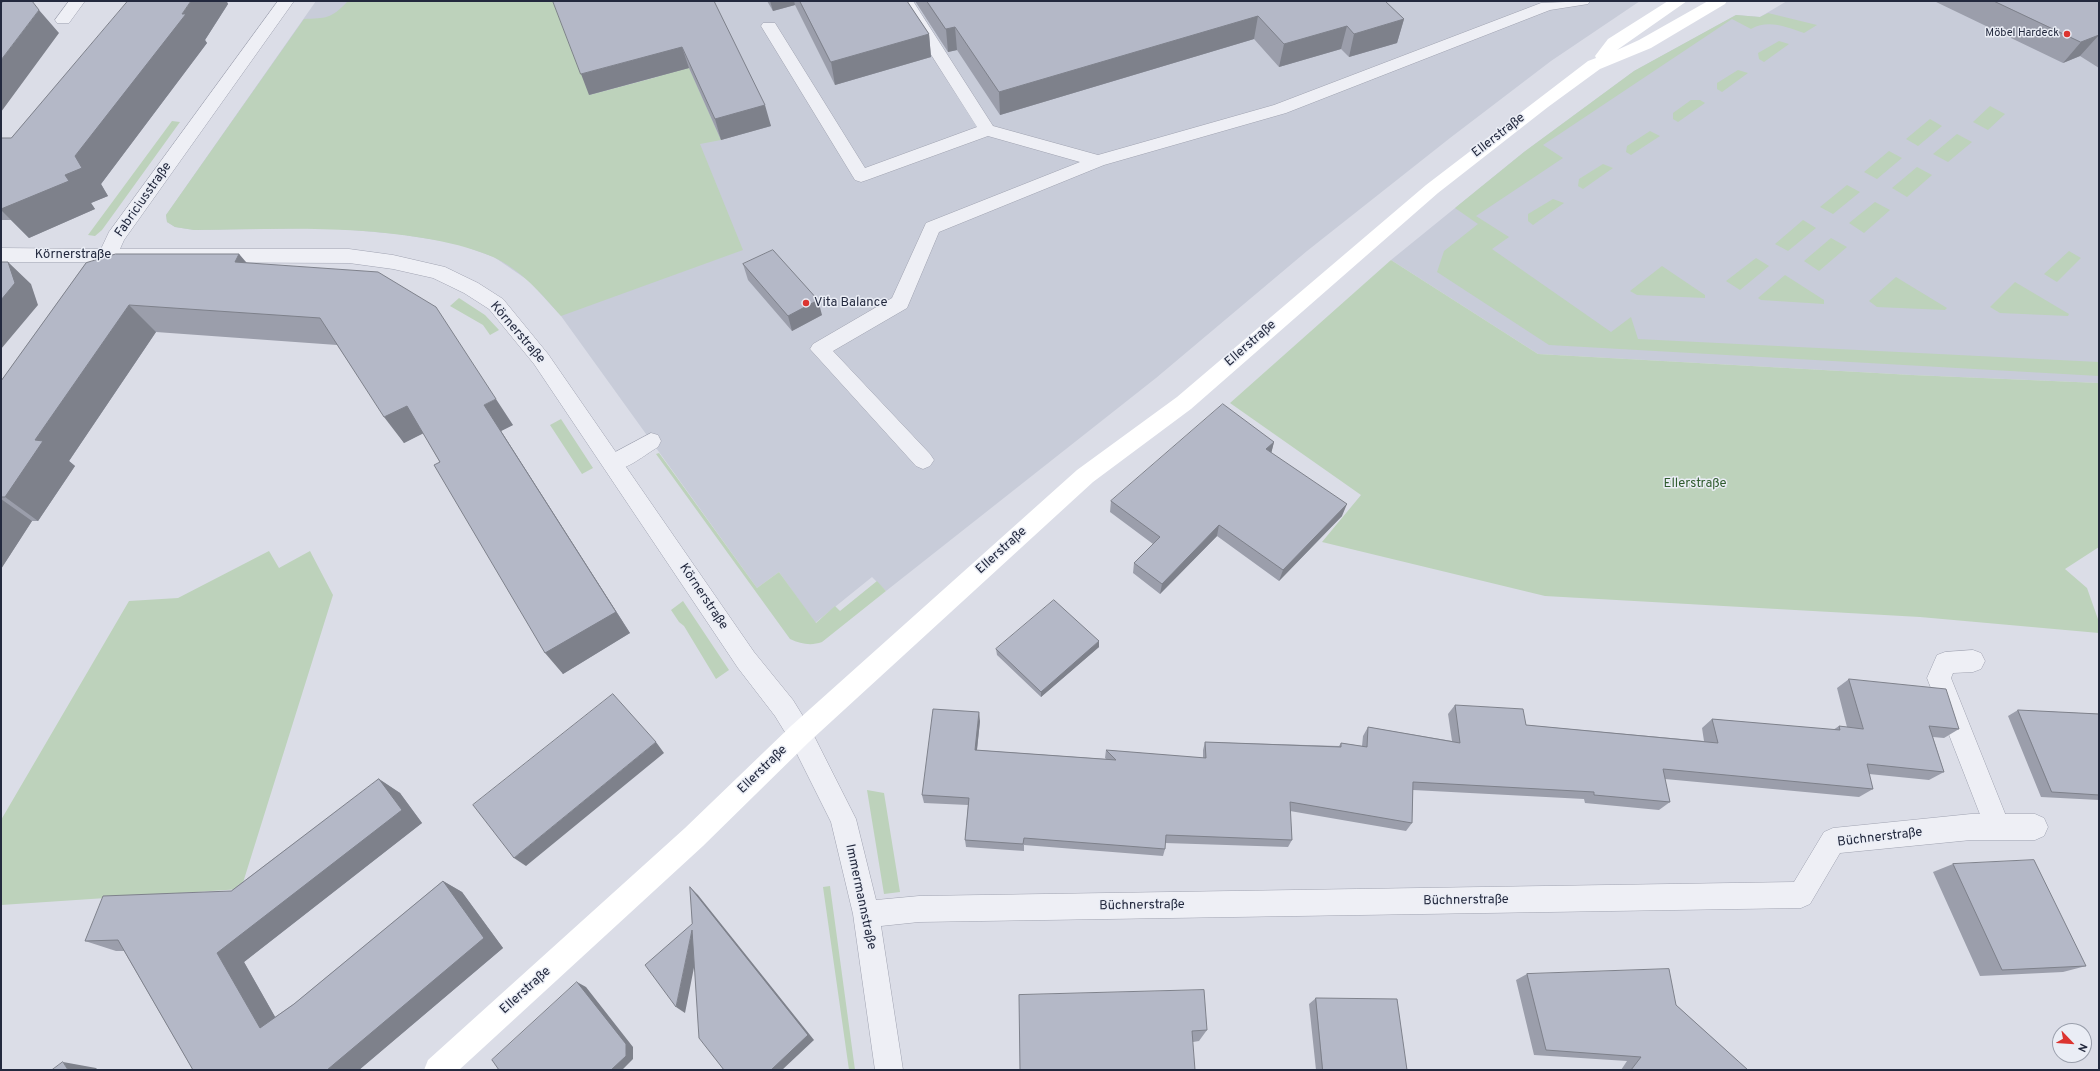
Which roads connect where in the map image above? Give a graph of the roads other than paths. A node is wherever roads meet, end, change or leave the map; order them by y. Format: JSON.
{"nodes":[{"id":1,"x":77,"y":1,"type":"edge"},
{"id":2,"x":286,"y":1,"type":"edge"},
{"id":3,"x":905,"y":1,"type":"edge"},
{"id":4,"x":1582,"y":1,"type":"edge"},
{"id":5,"x":1679,"y":1,"type":"edge"},
{"id":6,"x":1719,"y":1,"type":"edge"},
{"id":7,"x":1544,"y":3,"type":"edge"},
{"id":8,"x":63,"y":20,"type":"dead end"},
{"id":9,"x":769,"y":26,"type":"dead end"},
{"id":10,"x":1594,"y":66,"type":"junction"},
{"id":11,"x":987,"y":130,"type":"junction"},
{"id":12,"x":1098,"y":161,"type":"junction"},
{"id":13,"x":1,"y":255,"type":"edge"},
{"id":14,"x":108,"y":255,"type":"junction"},
{"id":15,"x":92,"y":284,"type":"edge"},
{"id":16,"x":652,"y":441,"type":"dead end"},
{"id":17,"x":923,"y":460,"type":"dead end"},
{"id":18,"x":613,"y":463,"type":"junction"},
{"id":19,"x":1973,"y":661,"type":"dead end"},
{"id":20,"x":800,"y":734,"type":"junction"},
{"id":21,"x":1997,"y":826,"type":"junction"},
{"id":22,"x":2035,"y":827,"type":"dead end"},
{"id":23,"x":866,"y":914,"type":"junction"},
{"id":24,"x":438,"y":1070,"type":"edge"},
{"id":25,"x":889,"y":1070,"type":"edge"}],
"edges":[{"from":1,"to":8,"type":"street"},
{"from":2,"to":14,"type":"street","name":"Fabriciusstraße"},
{"from":3,"to":11,"type":"street"},
{"from":4,"to":7,"type":"street"},
{"from":5,"to":10,"type":"main road","name":"Ellerstraße"},
{"from":6,"to":10,"type":"main road","name":"Ellerstraße"},
{"from":7,"to":12,"type":"street"},
{"from":9,"to":11,"type":"street"},
{"from":10,"to":20,"type":"main road","name":"Ellerstraße"},
{"from":11,"to":12,"type":"street"},
{"from":12,"to":17,"type":"street"},
{"from":13,"to":14,"type":"street","name":"Körnerstraße"},
{"from":14,"to":15,"type":"street","name":"Fabriciusstraße"},
{"from":14,"to":18,"type":"street","name":"Körnerstraße"},
{"from":16,"to":18,"type":"street"},
{"from":18,"to":20,"type":"street","name":"Körnerstraße"},
{"from":19,"to":21,"type":"street"},
{"from":20,"to":23,"type":"street","name":"Immermannstraße"},
{"from":20,"to":24,"type":"main road","name":"Ellerstraße"},
{"from":21,"to":22,"type":"street","name":"Büchnerstraße"},
{"from":21,"to":23,"type":"street","name":"Büchnerstraße"},
{"from":23,"to":25,"type":"street","name":"Immermannstraße"}]}
